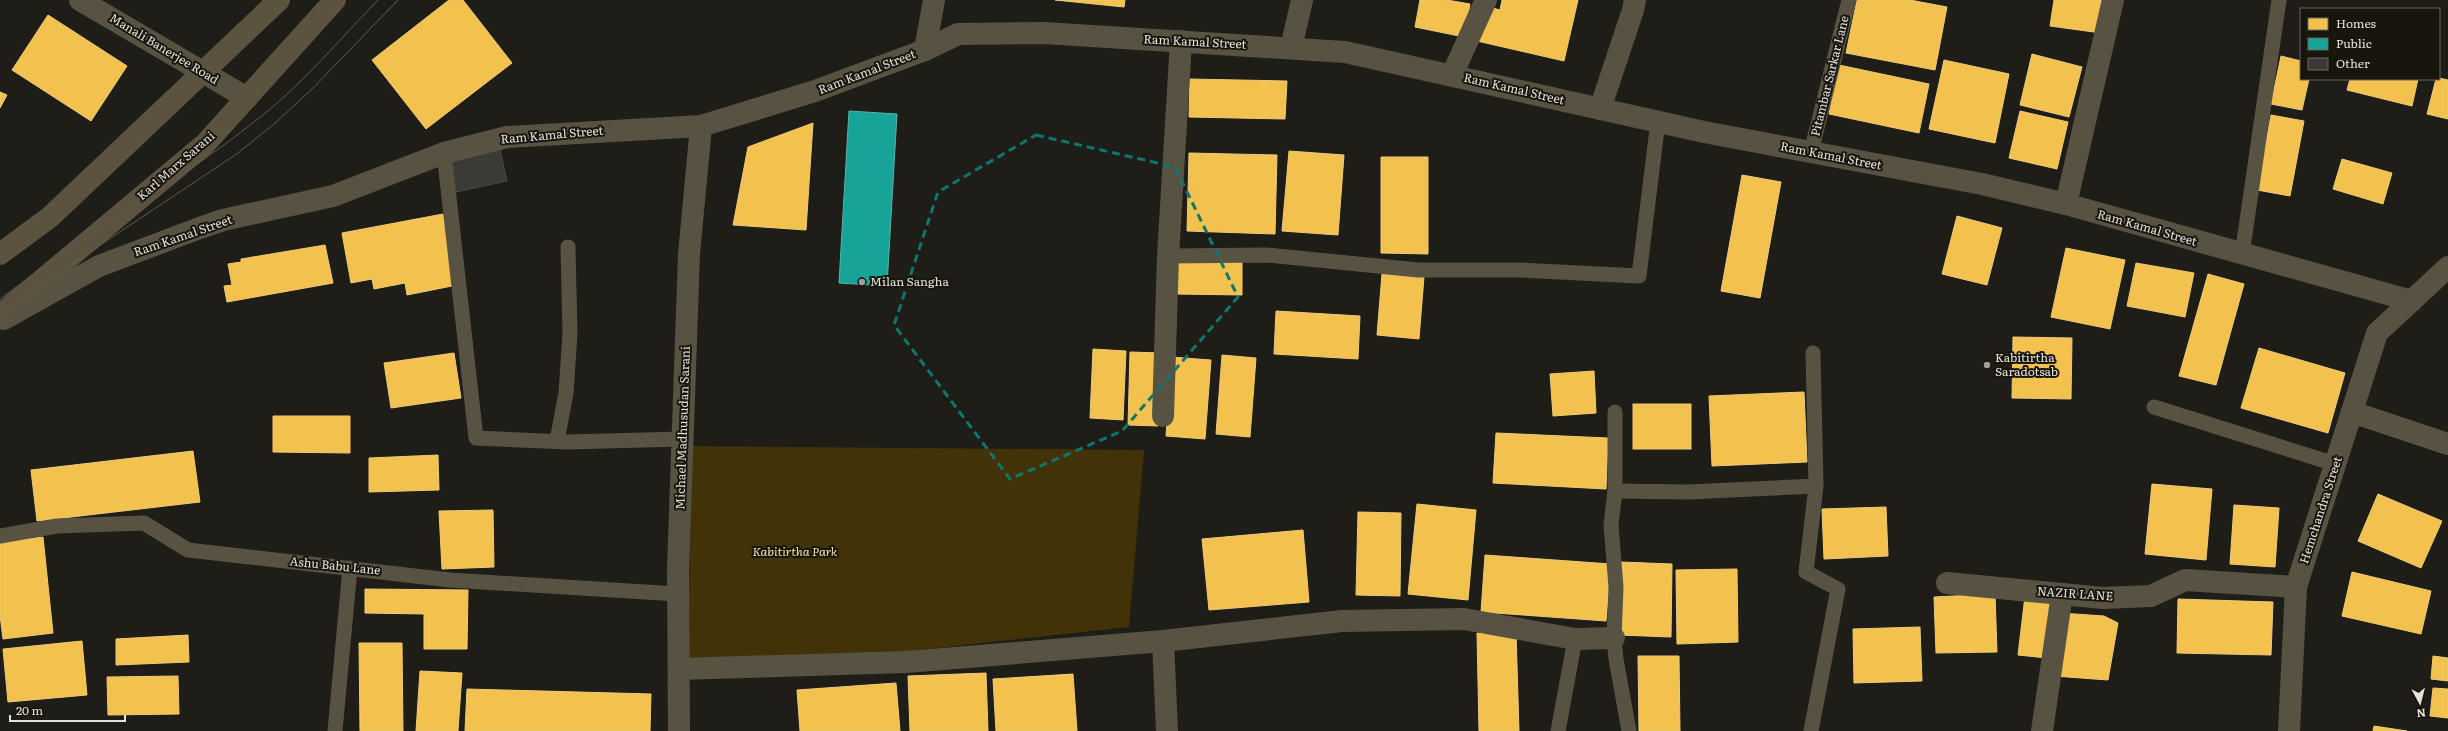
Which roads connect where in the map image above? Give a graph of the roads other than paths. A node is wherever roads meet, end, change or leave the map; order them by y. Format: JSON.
{"nodes":[{"id":1,"x":80,"y":0,"type":"edge"},
{"id":2,"x":279,"y":0,"type":"edge"},
{"id":3,"x":335,"y":0,"type":"edge"},
{"id":4,"x":934,"y":0,"type":"edge"},
{"id":5,"x":1302,"y":0,"type":"edge"},
{"id":6,"x":1486,"y":0,"type":"edge"},
{"id":7,"x":1635,"y":0,"type":"edge"},
{"id":8,"x":1849,"y":0,"type":"edge"},
{"id":9,"x":2113,"y":0,"type":"edge"},
{"id":10,"x":2279,"y":0,"type":"edge"},
{"id":11,"x":1181,"y":41,"type":"junction"},
{"id":12,"x":1291,"y":48,"type":"junction"},
{"id":13,"x":925,"y":50,"type":"junction"},
{"id":14,"x":1452,"y":75,"type":"junction"},
{"id":15,"x":247,"y":98,"type":"junction"},
{"id":16,"x":1600,"y":109,"type":"junction"},
{"id":17,"x":1658,"y":121,"type":"junction"},
{"id":18,"x":701,"y":126,"type":"junction"},
{"id":19,"x":1810,"y":152,"type":"junction"},
{"id":20,"x":444,"y":153,"type":"junction"},
{"id":21,"x":2066,"y":204,"type":"junction"},
{"id":22,"x":568,"y":247,"type":"dead end"},
{"id":23,"x":0,"y":254,"type":"edge"},
{"id":24,"x":2242,"y":255,"type":"junction"},
{"id":25,"x":1168,"y":256,"type":"junction"},
{"id":26,"x":2448,"y":266,"type":"edge"},
{"id":27,"x":2409,"y":304,"type":"junction"},
{"id":28,"x":0,"y":315,"type":"edge"},
{"id":29,"x":0,"y":321,"type":"edge"},
{"id":30,"x":1813,"y":353,"type":"dead end"},
{"id":31,"x":2154,"y":407,"type":"dead end"},
{"id":32,"x":1614,"y":412,"type":"dead end"},
{"id":33,"x":2352,"y":412,"type":"junction"},
{"id":34,"x":1163,"y":416,"type":"dead end"},
{"id":35,"x":682,"y":439,"type":"junction"},
{"id":36,"x":557,"y":441,"type":"junction"},
{"id":37,"x":2448,"y":444,"type":"edge"},
{"id":38,"x":2335,"y":464,"type":"junction"},
{"id":39,"x":1816,"y":486,"type":"junction"},
{"id":40,"x":1615,"y":491,"type":"junction"},
{"id":41,"x":0,"y":536,"type":"edge"},
{"id":42,"x":350,"y":568,"type":"junction"},
{"id":43,"x":1947,"y":583,"type":"dead end"},
{"id":44,"x":2296,"y":587,"type":"junction"},
{"id":45,"x":678,"y":594,"type":"junction"},
{"id":46,"x":2062,"y":594,"type":"junction"},
{"id":47,"x":1614,"y":638,"type":"junction"},
{"id":48,"x":1575,"y":639,"type":"junction"},
{"id":49,"x":1163,"y":641,"type":"junction"},
{"id":50,"x":678,"y":669,"type":"junction"},
{"id":51,"x":335,"y":731,"type":"edge"},
{"id":52,"x":679,"y":731,"type":"edge"},
{"id":53,"x":1167,"y":731,"type":"edge"},
{"id":54,"x":1558,"y":731,"type":"edge"},
{"id":55,"x":1629,"y":731,"type":"edge"},
{"id":56,"x":1811,"y":731,"type":"edge"},
{"id":57,"x":2042,"y":731,"type":"edge"},
{"id":58,"x":2289,"y":731,"type":"edge"}],
"edges":[{"from":1,"to":15,"type":"street","name":"Manali Banerjee Road"},
{"from":2,"to":23,"type":"main road"},
{"from":3,"to":15,"type":"main road","name":"Karl Marx Sarani"},
{"from":4,"to":13,"type":"street"},
{"from":5,"to":12,"type":"street"},
{"from":6,"to":14,"type":"street"},
{"from":7,"to":16,"type":"street"},
{"from":8,"to":19,"type":"lane","name":"Pitambar Sarkar Lane"},
{"from":9,"to":21,"type":"street"},
{"from":10,"to":24,"type":"lane"},
{"from":11,"to":12,"type":"street","name":"Ram Kamal Street"},
{"from":11,"to":13,"type":"street","name":"Ram Kamal Street"},
{"from":11,"to":25,"type":"street"},
{"from":12,"to":14,"type":"street","name":"Ram Kamal Street"},
{"from":13,"to":18,"type":"street","name":"Ram Kamal Street"},
{"from":14,"to":16,"type":"street","name":"Ram Kamal Street"},
{"from":15,"to":28,"type":"main road","name":"Karl Marx Sarani"},
{"from":16,"to":17,"type":"street","name":"Ram Kamal Street"},
{"from":17,"to":19,"type":"street","name":"Ram Kamal Street"},
{"from":17,"to":25,"type":"lane"},
{"from":18,"to":20,"type":"street","name":"Ram Kamal Street"},
{"from":18,"to":35,"type":"street","name":"Michael Madhusudan Sarani"},
{"from":19,"to":21,"type":"street","name":"Ram Kamal Street"},
{"from":20,"to":29,"type":"street","name":"Ram Kamal Street"},
{"from":20,"to":36,"type":"lane"},
{"from":21,"to":24,"type":"street","name":"Ram Kamal Street"},
{"from":22,"to":36,"type":"lane"},
{"from":24,"to":27,"type":"street","name":"Ram Kamal Street"},
{"from":25,"to":34,"type":"street"},
{"from":26,"to":27,"type":"street","name":"Hemchandra Street"},
{"from":27,"to":33,"type":"street","name":"Hemchandra Street"},
{"from":30,"to":39,"type":"lane"},
{"from":31,"to":38,"type":"lane"},
{"from":32,"to":40,"type":"lane"},
{"from":33,"to":37,"type":"street"},
{"from":33,"to":38,"type":"street","name":"Hemchandra Street"},
{"from":35,"to":36,"type":"lane"},
{"from":35,"to":45,"type":"street","name":"Michael Madhusudan Sarani"},
{"from":38,"to":44,"type":"street","name":"Hemchandra Street"},
{"from":39,"to":40,"type":"lane"},
{"from":39,"to":56,"type":"lane"},
{"from":40,"to":47,"type":"lane"},
{"from":41,"to":42,"type":"lane","name":"Ashu Babu Lane"},
{"from":42,"to":45,"type":"lane","name":"Ashu Babu Lane"},
{"from":42,"to":51,"type":"lane"},
{"from":43,"to":46,"type":"street","name":"NAZIR LANE"},
{"from":44,"to":46,"type":"street","name":"NAZIR LANE"},
{"from":44,"to":58,"type":"street","name":"Hemchandra Street"},
{"from":45,"to":50,"type":"street","name":"Michael Madhusudan Sarani"},
{"from":46,"to":57,"type":"street"},
{"from":47,"to":48,"type":"street"},
{"from":47,"to":55,"type":"lane"},
{"from":48,"to":49,"type":"street"},
{"from":48,"to":54,"type":"lane"},
{"from":49,"to":50,"type":"street"},
{"from":49,"to":53,"type":"street"},
{"from":50,"to":52,"type":"street","name":"Michael Madhusudan Sarani"}]}
